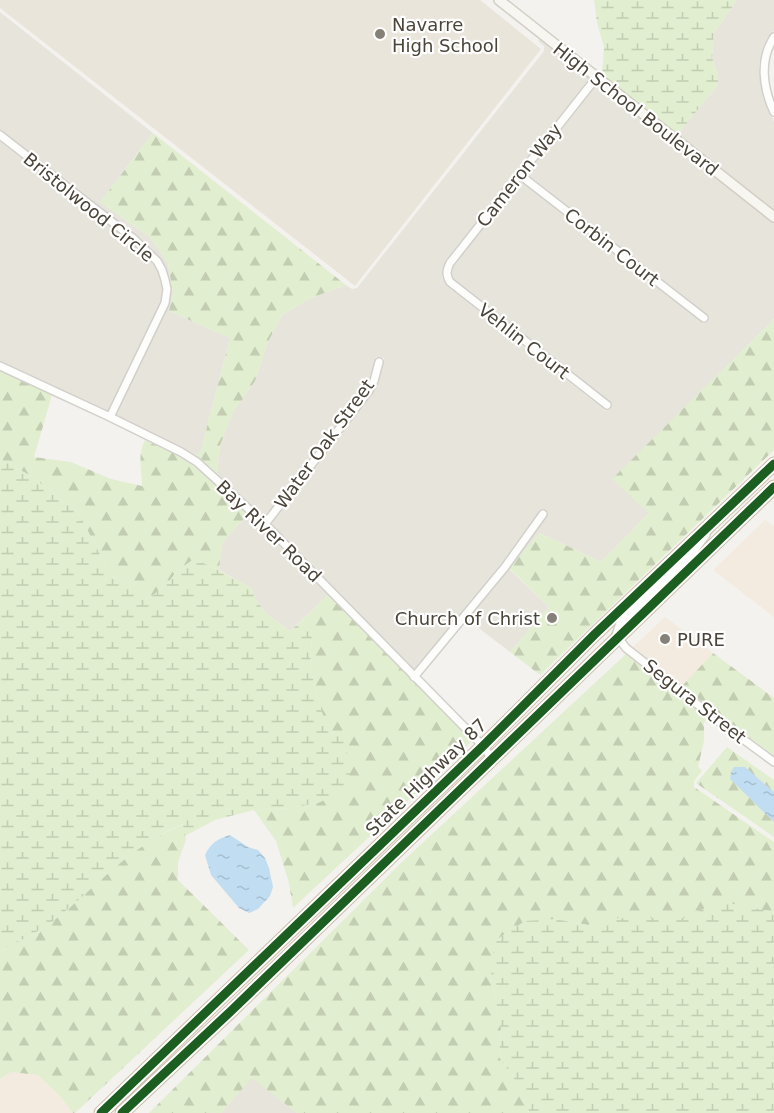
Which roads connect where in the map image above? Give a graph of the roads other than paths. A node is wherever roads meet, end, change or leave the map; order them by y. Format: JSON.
{"nodes":[{"id":1,"x":499,"y":0,"type":"edge"},
{"id":2,"x":774,"y":37,"type":"edge"},
{"id":3,"x":596,"y":78,"type":"junction"},
{"id":4,"x":774,"y":112,"type":"edge"},
{"id":5,"x":0,"y":135,"type":"edge"},
{"id":6,"x":520,"y":175,"type":"junction"},
{"id":7,"x":774,"y":217,"type":"edge"},
{"id":8,"x":446,"y":274,"type":"joint"},
{"id":9,"x":704,"y":318,"type":"dead end"},
{"id":10,"x":379,"y":362,"type":"dead end"},
{"id":11,"x":0,"y":366,"type":"edge"},
{"id":12,"x":607,"y":405,"type":"dead end"},
{"id":13,"x":110,"y":417,"type":"junction"},
{"id":14,"x":774,"y":464,"type":"edge"},
{"id":15,"x":774,"y":487,"type":"edge"},
{"id":16,"x":723,"y":513,"type":"junction"},
{"id":17,"x":543,"y":514,"type":"dead end"},
{"id":18,"x":265,"y":524,"type":"junction"},
{"id":19,"x":618,"y":638,"type":"junction"},
{"id":20,"x":414,"y":677,"type":"junction"},
{"id":21,"x":483,"y":746,"type":"junction"},
{"id":22,"x":492,"y":759,"type":"junction"},
{"id":23,"x":774,"y":762,"type":"edge"},
{"id":24,"x":100,"y":1113,"type":"edge"},
{"id":25,"x":122,"y":1113,"type":"edge"}],
"edges":[{"from":1,"to":3,"type":"street","name":"High School Boulevard"},
{"from":2,"to":4,"type":"street"},
{"from":3,"to":6,"type":"street","name":"Cameron Way"},
{"from":3,"to":7,"type":"street","name":"High School Boulevard"},
{"from":5,"to":13,"type":"street","name":"Bristolwood Circle"},
{"from":6,"to":8,"type":"street","name":"Cameron Way"},
{"from":6,"to":9,"type":"street","name":"Corbin Court"},
{"from":8,"to":12,"type":"street","name":"Vehlin Court"},
{"from":10,"to":18,"type":"street","name":"Water Oak Street"},
{"from":11,"to":13,"type":"street","name":"Bay River Road"},
{"from":13,"to":18,"type":"street","name":"Bay River Road"},
{"from":14,"to":16,"type":"highway","name":"State Highway 87"},
{"from":15,"to":19,"type":"highway"},
{"from":16,"to":19,"type":"street"},
{"from":16,"to":21,"type":"highway","name":"State Highway 87"},
{"from":17,"to":20,"type":"street"},
{"from":18,"to":20,"type":"street","name":"Bay River Road"},
{"from":19,"to":22,"type":"highway"},
{"from":19,"to":23,"type":"street","name":"Segura Street"},
{"from":20,"to":21,"type":"street","name":"Bay River Road"},
{"from":21,"to":22,"type":"street","name":"Bay River Road"},
{"from":21,"to":24,"type":"highway","name":"State Highway 87"},
{"from":22,"to":25,"type":"highway"}]}
